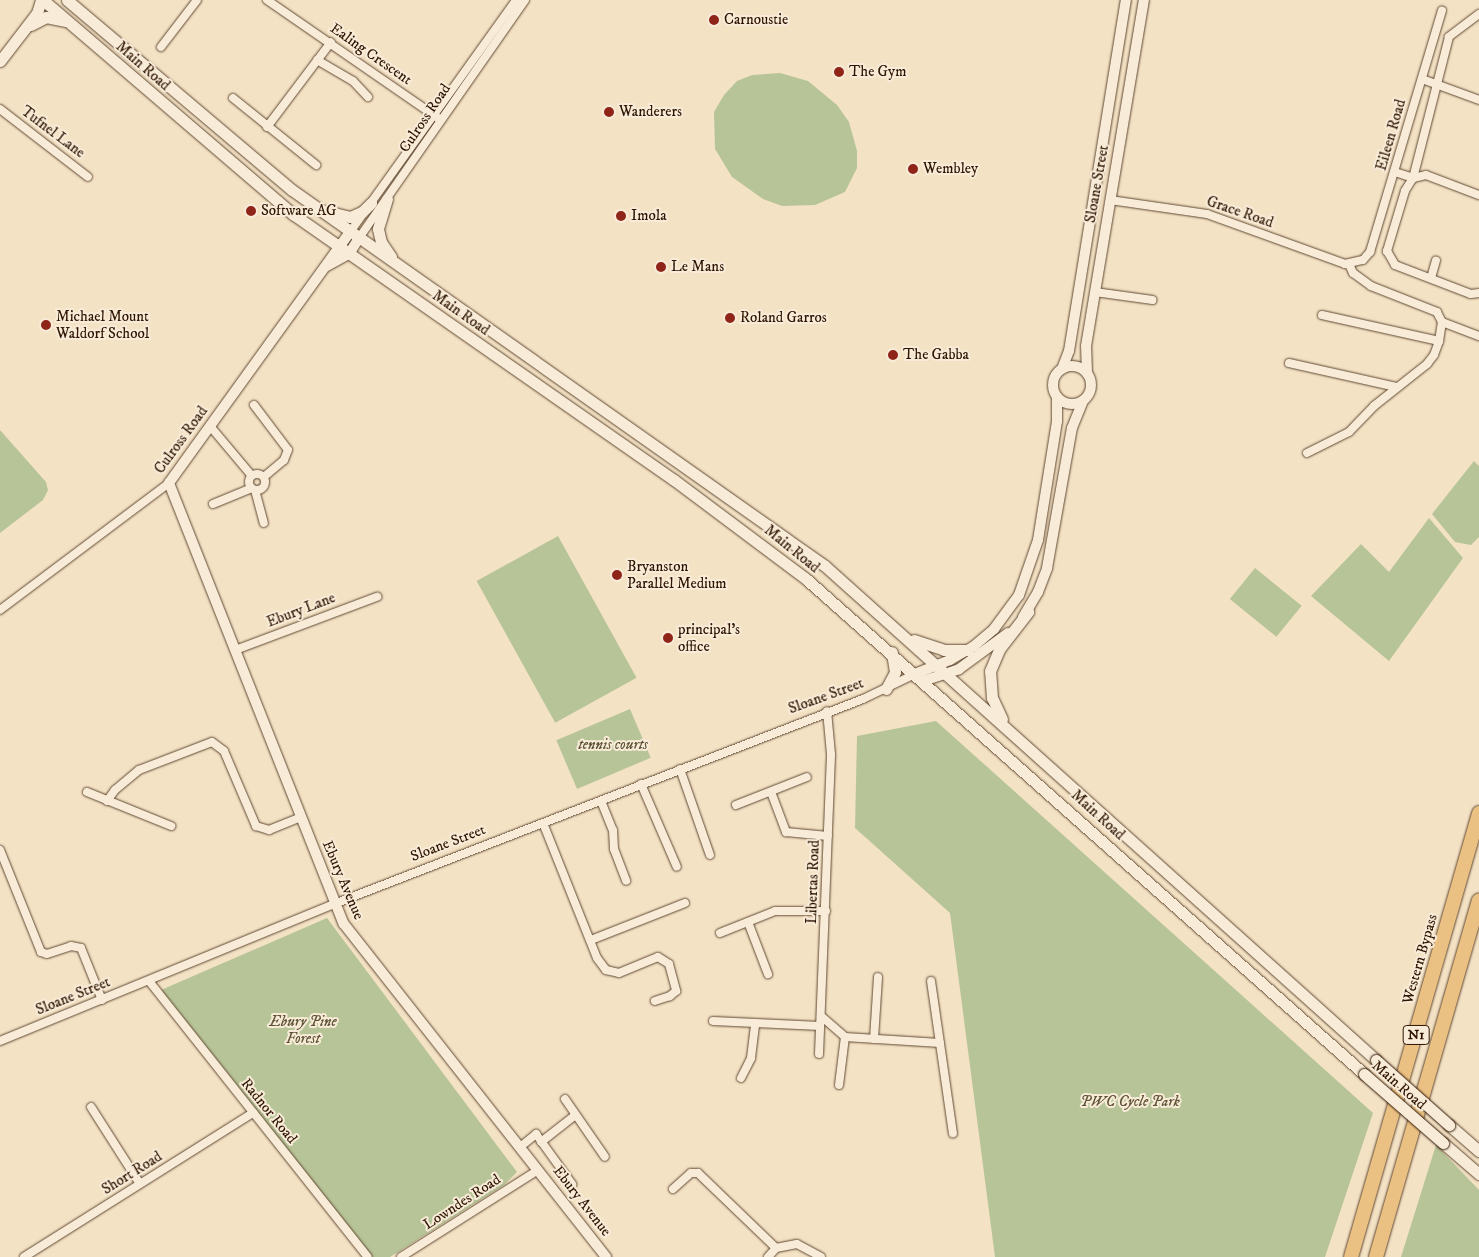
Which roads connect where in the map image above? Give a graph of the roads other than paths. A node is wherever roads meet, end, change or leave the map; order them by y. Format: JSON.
{"nodes":[{"id":1,"x":67,"y":0,"type":"edge"},
{"id":2,"x":197,"y":0,"type":"edge"},
{"id":3,"x":267,"y":0,"type":"edge"},
{"id":4,"x":516,"y":0,"type":"edge"},
{"id":5,"x":525,"y":0,"type":"edge"},
{"id":6,"x":1126,"y":0,"type":"edge"},
{"id":7,"x":1144,"y":0,"type":"edge"},
{"id":8,"x":47,"y":1,"type":"edge"},
{"id":9,"x":1442,"y":10,"type":"dead end"},
{"id":10,"x":1479,"y":14,"type":"edge"},
{"id":11,"x":71,"y":24,"type":"junction"},
{"id":12,"x":22,"y":33,"type":"junction"},
{"id":13,"x":331,"y":42,"type":"junction"},
{"id":14,"x":160,"y":47,"type":"dead end"},
{"id":15,"x":317,"y":60,"type":"junction"},
{"id":16,"x":0,"y":61,"type":"edge"},
{"id":17,"x":1422,"y":79,"type":"junction"},
{"id":18,"x":1438,"y":84,"type":"junction"},
{"id":19,"x":368,"y":97,"type":"dead end"},
{"id":20,"x":234,"y":98,"type":"dead end"},
{"id":21,"x":1479,"y":100,"type":"edge"},
{"id":22,"x":0,"y":109,"type":"edge"},
{"id":23,"x":434,"y":115,"type":"junction"},
{"id":24,"x":441,"y":120,"type":"junction"},
{"id":25,"x":267,"y":127,"type":"junction"},
{"id":26,"x":316,"y":165,"type":"dead end"},
{"id":27,"x":1394,"y":172,"type":"junction"},
{"id":28,"x":88,"y":177,"type":"dead end"},
{"id":29,"x":1413,"y":178,"type":"junction"},
{"id":30,"x":1479,"y":195,"type":"edge"},
{"id":31,"x":387,"y":199,"type":"junction"},
{"id":32,"x":1110,"y":200,"type":"junction"},
{"id":33,"x":371,"y":204,"type":"junction"},
{"id":34,"x":318,"y":208,"type":"junction"},
{"id":35,"x":355,"y":235,"type":"junction"},
{"id":36,"x":344,"y":251,"type":"junction"},
{"id":37,"x":1084,"y":257,"type":"junction"},
{"id":38,"x":1436,"y":261,"type":"dead end"},
{"id":39,"x":395,"y":262,"type":"junction"},
{"id":40,"x":1349,"y":264,"type":"junction"},
{"id":41,"x":1431,"y":278,"type":"junction"},
{"id":42,"x":1095,"y":292,"type":"junction"},
{"id":43,"x":1479,"y":293,"type":"edge"},
{"id":44,"x":1152,"y":300,"type":"dead end"},
{"id":45,"x":1076,"y":311,"type":"junction"},
{"id":46,"x":1322,"y":315,"type":"dead end"},
{"id":47,"x":1442,"y":322,"type":"junction"},
{"id":48,"x":1089,"y":331,"type":"junction"},
{"id":49,"x":1072,"y":335,"type":"junction"},
{"id":50,"x":1479,"y":336,"type":"edge"},
{"id":51,"x":1439,"y":341,"type":"junction"},
{"id":52,"x":1289,"y":363,"type":"dead end"},
{"id":53,"x":1062,"y":369,"type":"junction"},
{"id":54,"x":1087,"y":373,"type":"junction"},
{"id":55,"x":1396,"y":387,"type":"junction"},
{"id":56,"x":1057,"y":397,"type":"junction"},
{"id":57,"x":1083,"y":401,"type":"junction"},
{"id":58,"x":254,"y":406,"type":"dead end"},
{"id":59,"x":210,"y":426,"type":"junction"},
{"id":60,"x":1308,"y":453,"type":"dead end"},
{"id":61,"x":252,"y":476,"type":"junction"},
{"id":62,"x":264,"y":477,"type":"junction"},
{"id":63,"x":169,"y":483,"type":"junction"},
{"id":64,"x":254,"y":489,"type":"junction"},
{"id":65,"x":213,"y":504,"type":"dead end"},
{"id":66,"x":264,"y":523,"type":"dead end"},
{"id":67,"x":377,"y":597,"type":"dead end"},
{"id":68,"x":0,"y":610,"type":"edge"},
{"id":69,"x":1028,"y":612,"type":"junction"},
{"id":70,"x":906,"y":637,"type":"junction"},
{"id":71,"x":235,"y":650,"type":"junction"},
{"id":72,"x":968,"y":650,"type":"junction"},
{"id":73,"x":892,"y":652,"type":"junction"},
{"id":74,"x":936,"y":665,"type":"junction"},
{"id":75,"x":947,"y":675,"type":"junction"},
{"id":76,"x":915,"y":678,"type":"junction"},
{"id":77,"x":886,"y":689,"type":"junction"},
{"id":78,"x":827,"y":711,"type":"junction"},
{"id":79,"x":1007,"y":727,"type":"junction"},
{"id":80,"x":680,"y":769,"type":"junction"},
{"id":81,"x":807,"y":777,"type":"dead end"},
{"id":82,"x":641,"y":784,"type":"junction"},
{"id":83,"x":87,"y":792,"type":"dead end"},
{"id":84,"x":771,"y":792,"type":"junction"},
{"id":85,"x":108,"y":801,"type":"junction"},
{"id":86,"x":602,"y":801,"type":"junction"},
{"id":87,"x":736,"y":806,"type":"dead end"},
{"id":88,"x":1479,"y":814,"type":"edge"},
{"id":89,"x":301,"y":817,"type":"junction"},
{"id":90,"x":543,"y":823,"type":"junction"},
{"id":91,"x":171,"y":826,"type":"dead end"},
{"id":92,"x":828,"y":836,"type":"junction"},
{"id":93,"x":0,"y":850,"type":"edge"},
{"id":94,"x":710,"y":855,"type":"dead end"},
{"id":95,"x":677,"y":867,"type":"dead end"},
{"id":96,"x":626,"y":881,"type":"dead end"},
{"id":97,"x":1479,"y":901,"type":"edge"},
{"id":98,"x":684,"y":903,"type":"dead end"},
{"id":99,"x":334,"y":904,"type":"junction"},
{"id":100,"x":826,"y":911,"type":"junction"},
{"id":101,"x":748,"y":922,"type":"junction"},
{"id":102,"x":720,"y":933,"type":"dead end"},
{"id":103,"x":591,"y":940,"type":"junction"},
{"id":104,"x":768,"y":974,"type":"dead end"},
{"id":105,"x":878,"y":977,"type":"dead end"},
{"id":106,"x":931,"y":981,"type":"dead end"},
{"id":107,"x":149,"y":982,"type":"junction"},
{"id":108,"x":102,"y":1000,"type":"junction"},
{"id":109,"x":655,"y":1001,"type":"dead end"},
{"id":110,"x":820,"y":1016,"type":"junction"},
{"id":111,"x":712,"y":1021,"type":"dead end"},
{"id":112,"x":755,"y":1024,"type":"junction"},
{"id":113,"x":820,"y":1026,"type":"junction"},
{"id":114,"x":846,"y":1037,"type":"junction"},
{"id":115,"x":874,"y":1039,"type":"junction"},
{"id":116,"x":0,"y":1041,"type":"edge"},
{"id":117,"x":940,"y":1042,"type":"junction"},
{"id":118,"x":819,"y":1054,"type":"dead end"},
{"id":119,"x":741,"y":1078,"type":"dead end"},
{"id":120,"x":839,"y":1086,"type":"dead end"},
{"id":121,"x":565,"y":1098,"type":"dead end"},
{"id":122,"x":91,"y":1108,"type":"dead end"},
{"id":123,"x":254,"y":1113,"type":"junction"},
{"id":124,"x":574,"y":1116,"type":"junction"},
{"id":125,"x":953,"y":1133,"type":"dead end"},
{"id":126,"x":541,"y":1142,"type":"junction"},
{"id":127,"x":520,"y":1147,"type":"junction"},
{"id":128,"x":1479,"y":1151,"type":"edge"},
{"id":129,"x":605,"y":1157,"type":"dead end"},
{"id":130,"x":538,"y":1170,"type":"junction"},
{"id":131,"x":1479,"y":1174,"type":"edge"},
{"id":132,"x":140,"y":1184,"type":"junction"},
{"id":133,"x":572,"y":1184,"type":"dead end"},
{"id":134,"x":673,"y":1189,"type":"dead end"},
{"id":135,"x":776,"y":1248,"type":"junction"},
{"id":136,"x":24,"y":1257,"type":"edge"},
{"id":137,"x":368,"y":1257,"type":"edge"},
{"id":138,"x":401,"y":1257,"type":"edge"},
{"id":139,"x":606,"y":1257,"type":"edge"},
{"id":140,"x":768,"y":1257,"type":"edge"},
{"id":141,"x":821,"y":1257,"type":"edge"},
{"id":142,"x":1350,"y":1257,"type":"edge"},
{"id":143,"x":1376,"y":1257,"type":"edge"}],
"edges":[{"from":1,"to":34,"type":"main road","name":"Main Road"},
{"from":2,"to":14,"type":"street"},
{"from":3,"to":13,"type":"street","name":"Ealing Crescent"},
{"from":4,"to":23,"type":"street","name":"Culross Road"},
{"from":5,"to":24,"type":"street","name":"Culross Road"},
{"from":6,"to":37,"type":"street","name":"Sloane Street"},
{"from":7,"to":32,"type":"street","name":"Sloane Street"},
{"from":8,"to":11,"type":"main road","name":"Main Road"},
{"from":8,"to":12,"type":"main road"},
{"from":9,"to":17,"type":"street","name":"Eileen Road"},
{"from":10,"to":18,"type":"street"},
{"from":11,"to":12,"type":"main road"},
{"from":11,"to":36,"type":"main road","name":"Main Road"},
{"from":12,"to":16,"type":"main road"},
{"from":13,"to":15,"type":"street"},
{"from":13,"to":23,"type":"street","name":"Ealing Crescent"},
{"from":15,"to":19,"type":"street"},
{"from":15,"to":25,"type":"street"},
{"from":17,"to":18,"type":"street"},
{"from":17,"to":27,"type":"street","name":"Eileen Road"},
{"from":18,"to":21,"type":"street"},
{"from":18,"to":29,"type":"street"},
{"from":20,"to":25,"type":"street"},
{"from":22,"to":28,"type":"street","name":"Tufnel Lane"},
{"from":23,"to":24,"type":"street","name":"Ealing Crescent"},
{"from":23,"to":33,"type":"street","name":"Culross Road"},
{"from":24,"to":31,"type":"street","name":"Culross Road"},
{"from":25,"to":26,"type":"street"},
{"from":27,"to":29,"type":"street"},
{"from":27,"to":40,"type":"street","name":"Eileen Road"},
{"from":29,"to":30,"type":"street"},
{"from":29,"to":41,"type":"street"},
{"from":31,"to":35,"type":"street","name":"Culross Road"},
{"from":31,"to":39,"type":"main road"},
{"from":32,"to":37,"type":"street"},
{"from":32,"to":40,"type":"street","name":"Grace Road"},
{"from":32,"to":42,"type":"street","name":"Sloane Street"},
{"from":33,"to":34,"type":"main road"},
{"from":33,"to":35,"type":"street","name":"Culross Road"},
{"from":34,"to":35,"type":"main road","name":"Main Road"},
{"from":35,"to":36,"type":"street","name":"Culross Road"},
{"from":35,"to":39,"type":"main road","name":"Main Road"},
{"from":36,"to":59,"type":"street","name":"Culross Road"},
{"from":36,"to":73,"type":"main road","name":"Main Road"},
{"from":37,"to":45,"type":"street","name":"Sloane Street"},
{"from":38,"to":41,"type":"street"},
{"from":39,"to":70,"type":"main road","name":"Main Road"},
{"from":40,"to":47,"type":"street"},
{"from":41,"to":43,"type":"street"},
{"from":42,"to":44,"type":"street"},
{"from":42,"to":45,"type":"street"},
{"from":42,"to":48,"type":"street","name":"Sloane Street"},
{"from":45,"to":49,"type":"street","name":"Sloane Street"},
{"from":46,"to":51,"type":"street"},
{"from":47,"to":50,"type":"street"},
{"from":47,"to":51,"type":"street"},
{"from":48,"to":49,"type":"street"},
{"from":48,"to":54,"type":"street","name":"Sloane Street"},
{"from":49,"to":53,"type":"street","name":"Sloane Street"},
{"from":51,"to":55,"type":"street"},
{"from":52,"to":55,"type":"street"},
{"from":53,"to":54,"type":"street"},
{"from":53,"to":56,"type":"street"},
{"from":54,"to":57,"type":"street"},
{"from":55,"to":60,"type":"street"},
{"from":56,"to":57,"type":"street"},
{"from":56,"to":72,"type":"street","name":"Sloane Street"},
{"from":57,"to":69,"type":"street","name":"Sloane Street"},
{"from":58,"to":62,"type":"street"},
{"from":59,"to":61,"type":"street"},
{"from":59,"to":63,"type":"street","name":"Culross Road"},
{"from":61,"to":62,"type":"street"},
{"from":61,"to":64,"type":"street"},
{"from":62,"to":64,"type":"street"},
{"from":63,"to":68,"type":"street","name":"Culross Road"},
{"from":63,"to":71,"type":"street","name":"Ebury Avenue"},
{"from":64,"to":65,"type":"street"},
{"from":64,"to":66,"type":"street"},
{"from":67,"to":71,"type":"street","name":"Ebury Lane"},
{"from":69,"to":75,"type":"street","name":"Sloane Street"},
{"from":69,"to":79,"type":"main road"},
{"from":70,"to":72,"type":"main road"},
{"from":70,"to":74,"type":"main road","name":"Main Road"},
{"from":71,"to":89,"type":"street","name":"Ebury Avenue"},
{"from":72,"to":74,"type":"street","name":"Sloane Street"},
{"from":73,"to":76,"type":"main road","name":"Main Road"},
{"from":73,"to":77,"type":"main road"},
{"from":74,"to":75,"type":"main road","name":"Main Road"},
{"from":74,"to":76,"type":"street","name":"Sloane Street"},
{"from":75,"to":76,"type":"street","name":"Sloane Street"},
{"from":75,"to":79,"type":"main road","name":"Main Road"},
{"from":76,"to":77,"type":"street","name":"Sloane Street"},
{"from":76,"to":131,"type":"main road","name":"Main Road","bridge":true},
{"from":77,"to":78,"type":"street","name":"Sloane Street"},
{"from":78,"to":80,"type":"street","name":"Sloane Street"},
{"from":78,"to":92,"type":"street","name":"Libertas Road"},
{"from":79,"to":128,"type":"main road","name":"Main Road","bridge":true},
{"from":80,"to":82,"type":"street","name":"Sloane Street"},
{"from":80,"to":94,"type":"street"},
{"from":81,"to":84,"type":"street"},
{"from":82,"to":86,"type":"street","name":"Sloane Street"},
{"from":82,"to":95,"type":"street"},
{"from":83,"to":85,"type":"street"},
{"from":84,"to":87,"type":"street"},
{"from":84,"to":92,"type":"street"},
{"from":85,"to":89,"type":"street"},
{"from":85,"to":91,"type":"street"},
{"from":86,"to":90,"type":"street","name":"Sloane Street"},
{"from":86,"to":96,"type":"street"},
{"from":88,"to":142,"type":"highway","name":"Western Bypass","number":"N1"},
{"from":89,"to":99,"type":"street","name":"Ebury Avenue"},
{"from":90,"to":99,"type":"street","name":"Sloane Street"},
{"from":90,"to":103,"type":"street"},
{"from":92,"to":100,"type":"street","name":"Libertas Road"},
{"from":93,"to":108,"type":"street"},
{"from":97,"to":143,"type":"highway","number":"N1"},
{"from":98,"to":103,"type":"street"},
{"from":99,"to":107,"type":"street","name":"Sloane Street"},
{"from":99,"to":127,"type":"street","name":"Ebury Avenue"},
{"from":100,"to":101,"type":"street"},
{"from":100,"to":110,"type":"street","name":"Libertas Road"},
{"from":101,"to":102,"type":"street"},
{"from":101,"to":104,"type":"street"},
{"from":103,"to":109,"type":"street"},
{"from":105,"to":115,"type":"street"},
{"from":106,"to":117,"type":"street"},
{"from":107,"to":108,"type":"street","name":"Sloane Street"},
{"from":107,"to":123,"type":"street","name":"Radnor Road"},
{"from":108,"to":116,"type":"street","name":"Sloane Street"},
{"from":110,"to":113,"type":"street","name":"Libertas Road"},
{"from":110,"to":114,"type":"street"},
{"from":111,"to":112,"type":"street"},
{"from":112,"to":113,"type":"street"},
{"from":112,"to":119,"type":"street"},
{"from":113,"to":118,"type":"street","name":"Libertas Road"},
{"from":114,"to":115,"type":"street"},
{"from":114,"to":120,"type":"street"},
{"from":115,"to":117,"type":"street"},
{"from":117,"to":125,"type":"street"},
{"from":121,"to":124,"type":"street"},
{"from":122,"to":132,"type":"street"},
{"from":123,"to":132,"type":"street","name":"Short Road"},
{"from":123,"to":137,"type":"street","name":"Radnor Road"},
{"from":124,"to":126,"type":"street"},
{"from":124,"to":129,"type":"street"},
{"from":126,"to":127,"type":"street"},
{"from":126,"to":133,"type":"street"},
{"from":127,"to":130,"type":"street","name":"Ebury Avenue"},
{"from":130,"to":138,"type":"street","name":"Lowndes Road"},
{"from":130,"to":139,"type":"street","name":"Ebury Avenue"},
{"from":132,"to":136,"type":"street","name":"Short Road"},
{"from":134,"to":135,"type":"street"},
{"from":135,"to":140,"type":"street"},
{"from":135,"to":141,"type":"street"}]}
